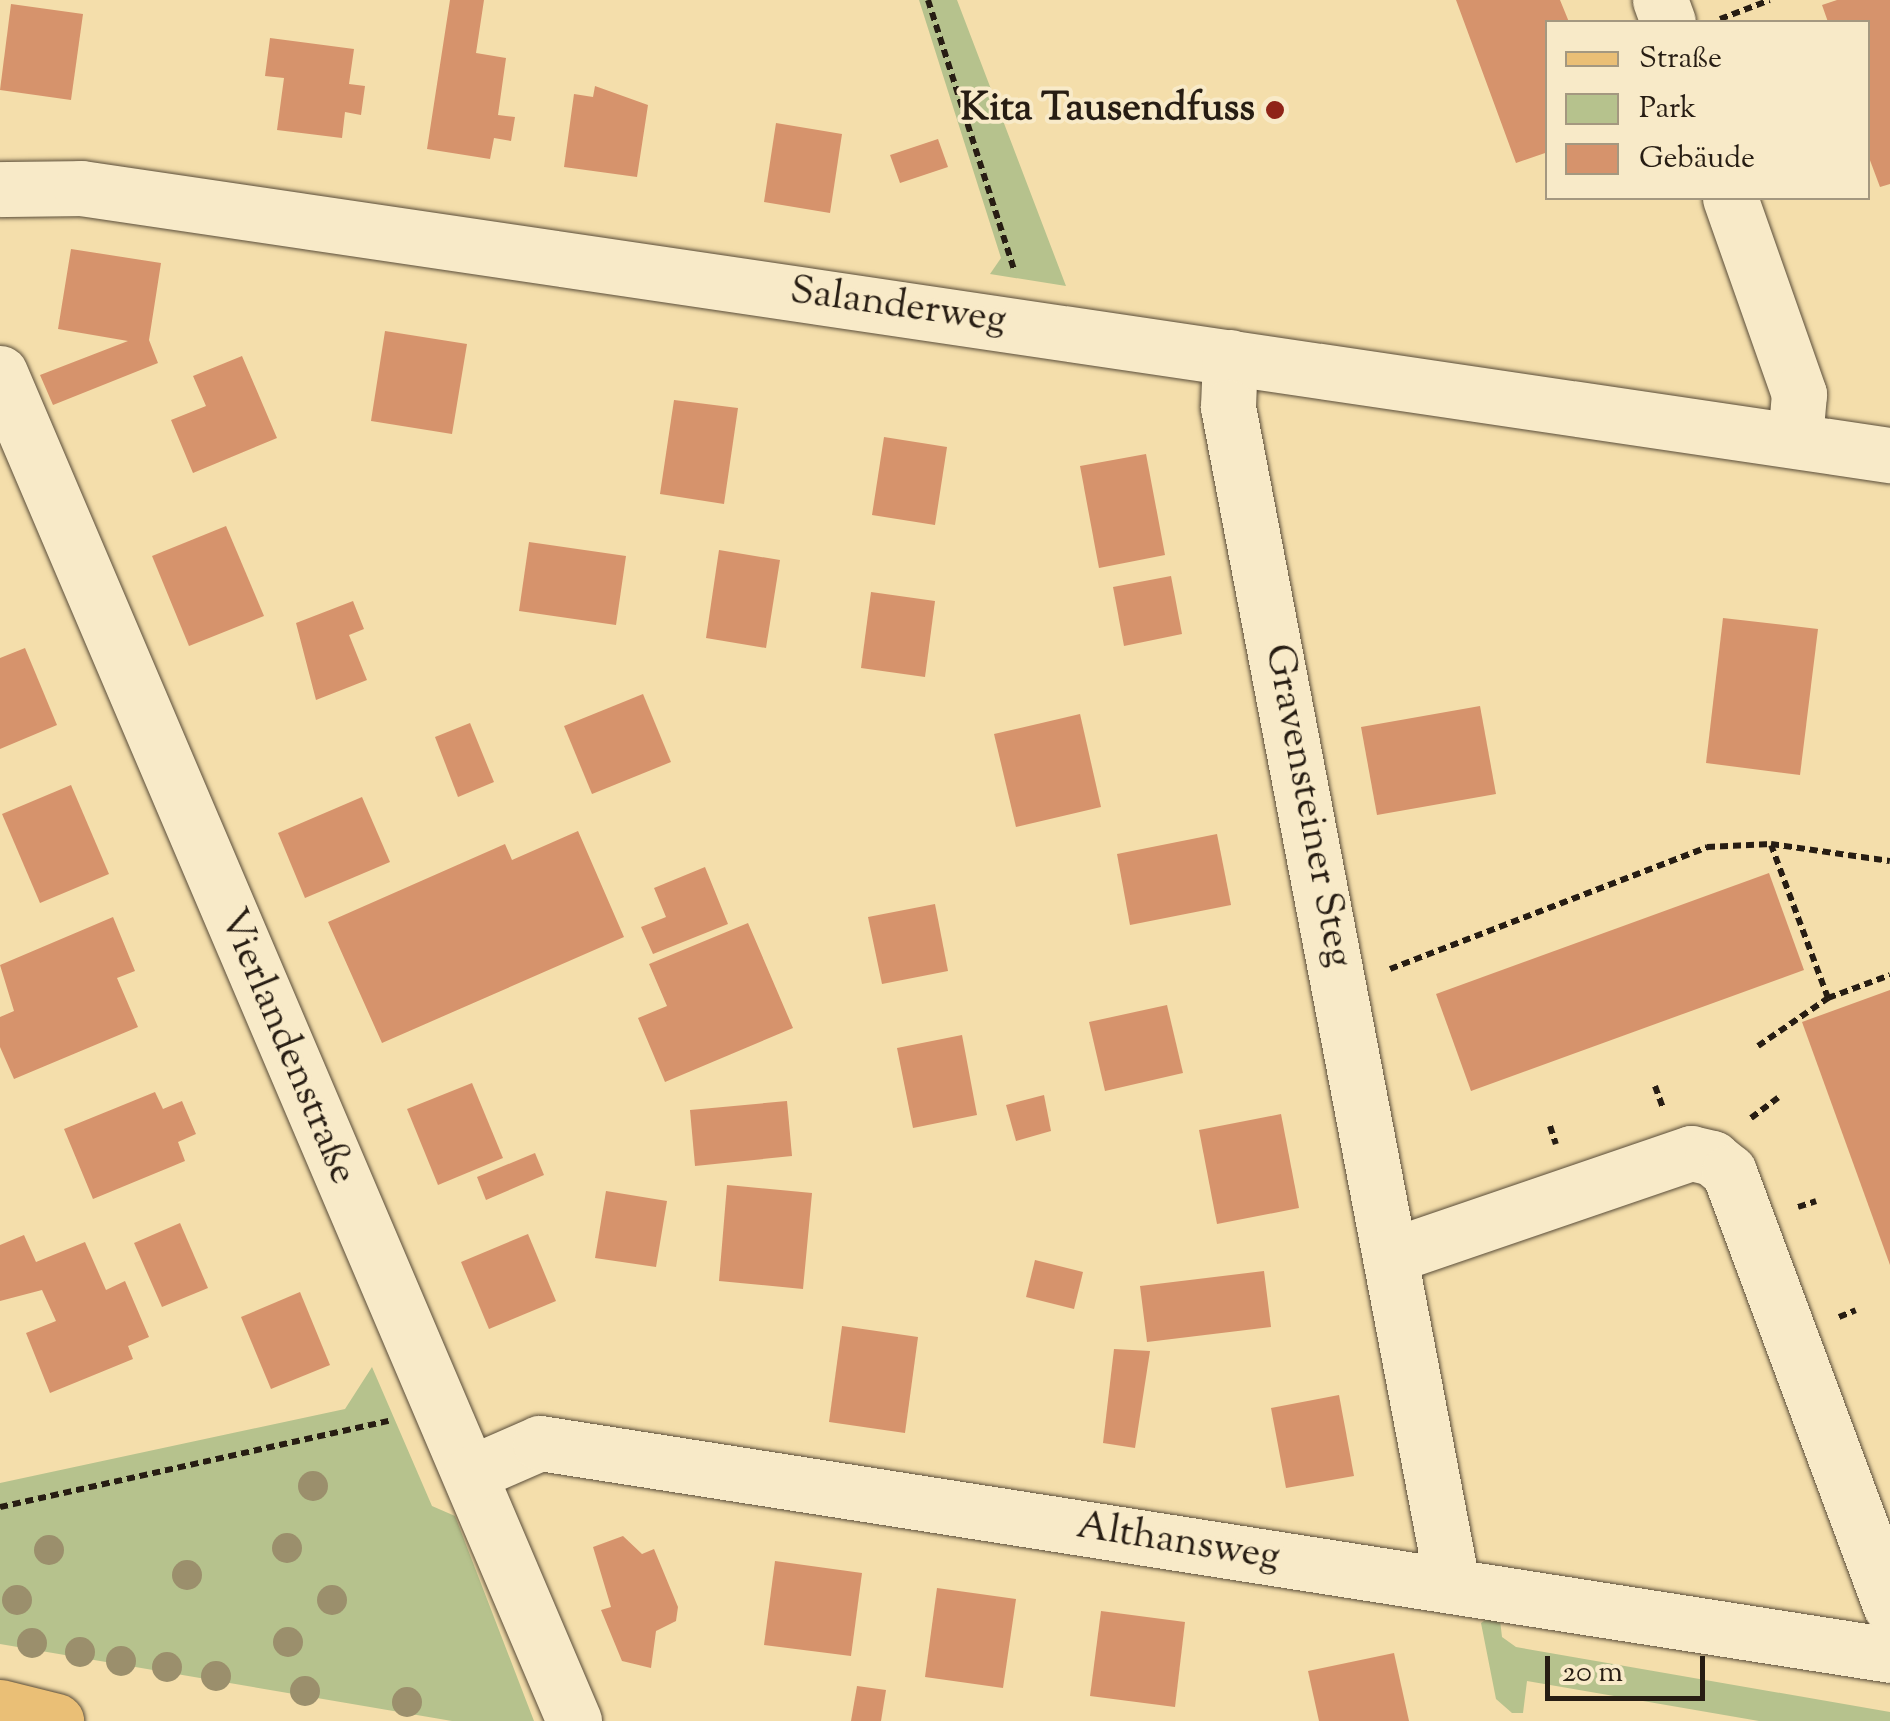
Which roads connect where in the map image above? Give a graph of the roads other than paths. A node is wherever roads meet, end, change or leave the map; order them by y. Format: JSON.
{"nodes":[{"id":1,"x":0,"y":188,"type":"edge"},
{"id":2,"x":1731,"y":200,"type":"edge"},
{"id":3,"x":1230,"y":357,"type":"junction"},
{"id":4,"x":0,"y":373,"type":"edge"},
{"id":5,"x":1794,"y":439,"type":"junction"},
{"id":6,"x":1890,"y":455,"type":"edge"},
{"id":7,"x":1393,"y":1255,"type":"junction"},
{"id":8,"x":471,"y":1473,"type":"junction"},
{"id":9,"x":1452,"y":1584,"type":"junction"},
{"id":10,"x":1890,"y":1606,"type":"edge"},
{"id":11,"x":1890,"y":1655,"type":"edge"},
{"id":12,"x":0,"y":1707,"type":"edge"},
{"id":13,"x":56,"y":1721,"type":"edge"},
{"id":14,"x":574,"y":1721,"type":"edge"}],
"edges":[{"from":1,"to":3,"type":"street","name":"Salanderweg"},
{"from":2,"to":5,"type":"street"},
{"from":3,"to":5,"type":"street","name":"Salanderweg"},
{"from":3,"to":7,"type":"street","name":"Gravensteiner Steg"},
{"from":4,"to":8,"type":"street","name":"Vierlandenstraße"},
{"from":5,"to":6,"type":"street","name":"Salanderweg"},
{"from":7,"to":9,"type":"street","name":"Gravensteiner Steg"},
{"from":7,"to":10,"type":"street"},
{"from":8,"to":9,"type":"street","name":"Althansweg"},
{"from":8,"to":14,"type":"street","name":"Vierlandenstraße"},
{"from":9,"to":11,"type":"street","name":"Althansweg"},
{"from":12,"to":13,"type":"main road"}]}
